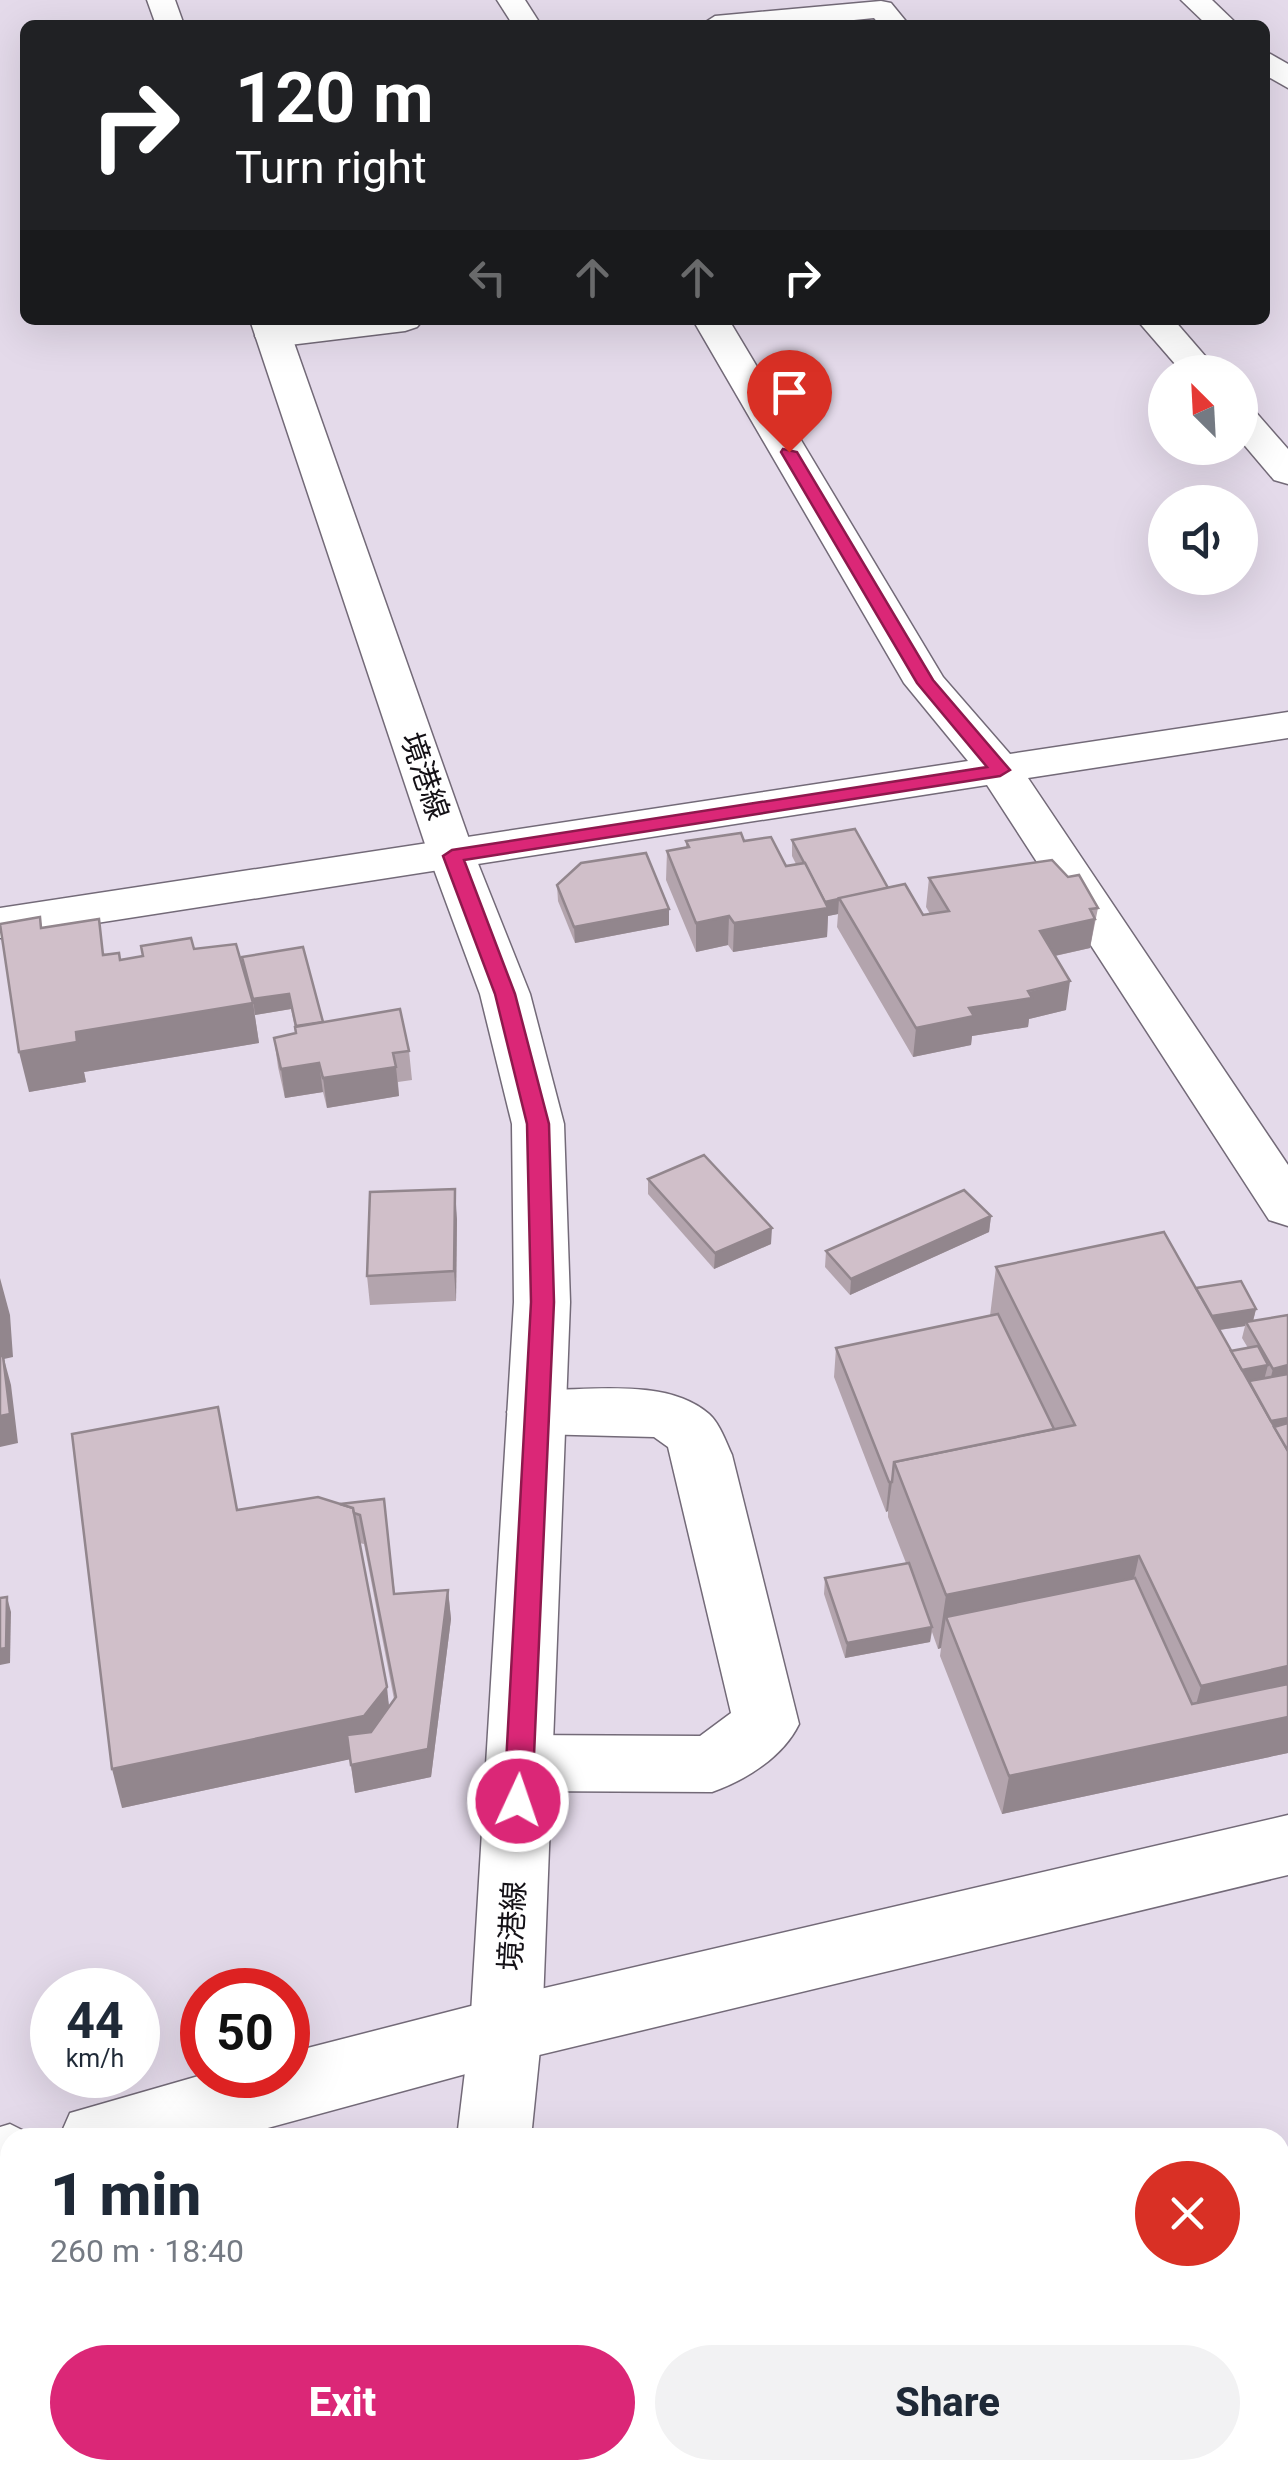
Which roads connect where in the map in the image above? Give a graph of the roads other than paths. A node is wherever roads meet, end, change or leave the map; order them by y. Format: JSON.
{"nodes":[{"id":1,"x":1195,"y":0,"type":"edge"},
{"id":2,"x":767,"y":20,"type":"edge"},
{"id":3,"x":891,"y":20,"type":"edge"},
{"id":4,"x":1218,"y":20,"type":"edge"},
{"id":5,"x":322,"y":325,"type":"edge"},
{"id":6,"x":714,"y":325,"type":"edge"},
{"id":7,"x":1159,"y":325,"type":"edge"},
{"id":8,"x":271,"y":328,"type":"edge"},
{"id":9,"x":1186,"y":355,"type":"edge"},
{"id":10,"x":1258,"y":438,"type":"edge"},
{"id":11,"x":1288,"y":472,"type":"edge"},
{"id":12,"x":1288,"y":725,"type":"edge"},
{"id":13,"x":1000,"y":770,"type":"junction"},
{"id":14,"x":452,"y":856,"type":"junction"},
{"id":15,"x":0,"y":921,"type":"edge"},
{"id":16,"x":1288,"y":1206,"type":"edge"},
{"id":17,"x":536,"y":1412,"type":"junction"},
{"id":18,"x":520,"y":1763,"type":"junction"},
{"id":19,"x":1288,"y":1846,"type":"edge"},
{"id":20,"x":506,"y":2030,"type":"junction"},
{"id":21,"x":134,"y":2128,"type":"edge"},
{"id":22,"x":495,"y":2128,"type":"edge"}],
"edges":[{"from":1,"to":4,"type":"street"},
{"from":2,"to":3,"type":"street"},
{"from":5,"to":8,"type":"street"},
{"from":6,"to":13,"type":"street"},
{"from":7,"to":9,"type":"street"},
{"from":8,"to":14,"type":"street","name":"境港線"},
{"from":10,"to":11,"type":"street"},
{"from":12,"to":13,"type":"street"},
{"from":13,"to":14,"type":"street"},
{"from":13,"to":16,"type":"street"},
{"from":14,"to":15,"type":"street"},
{"from":14,"to":17,"type":"street","name":"境港線"},
{"from":17,"to":18,"type":"street","name":"境港線"},
{"from":17,"to":18,"type":"street"},
{"from":18,"to":20,"type":"street","name":"境港線"},
{"from":19,"to":20,"type":"street"},
{"from":20,"to":21,"type":"street"},
{"from":20,"to":22,"type":"street","name":"境港線"}]}
